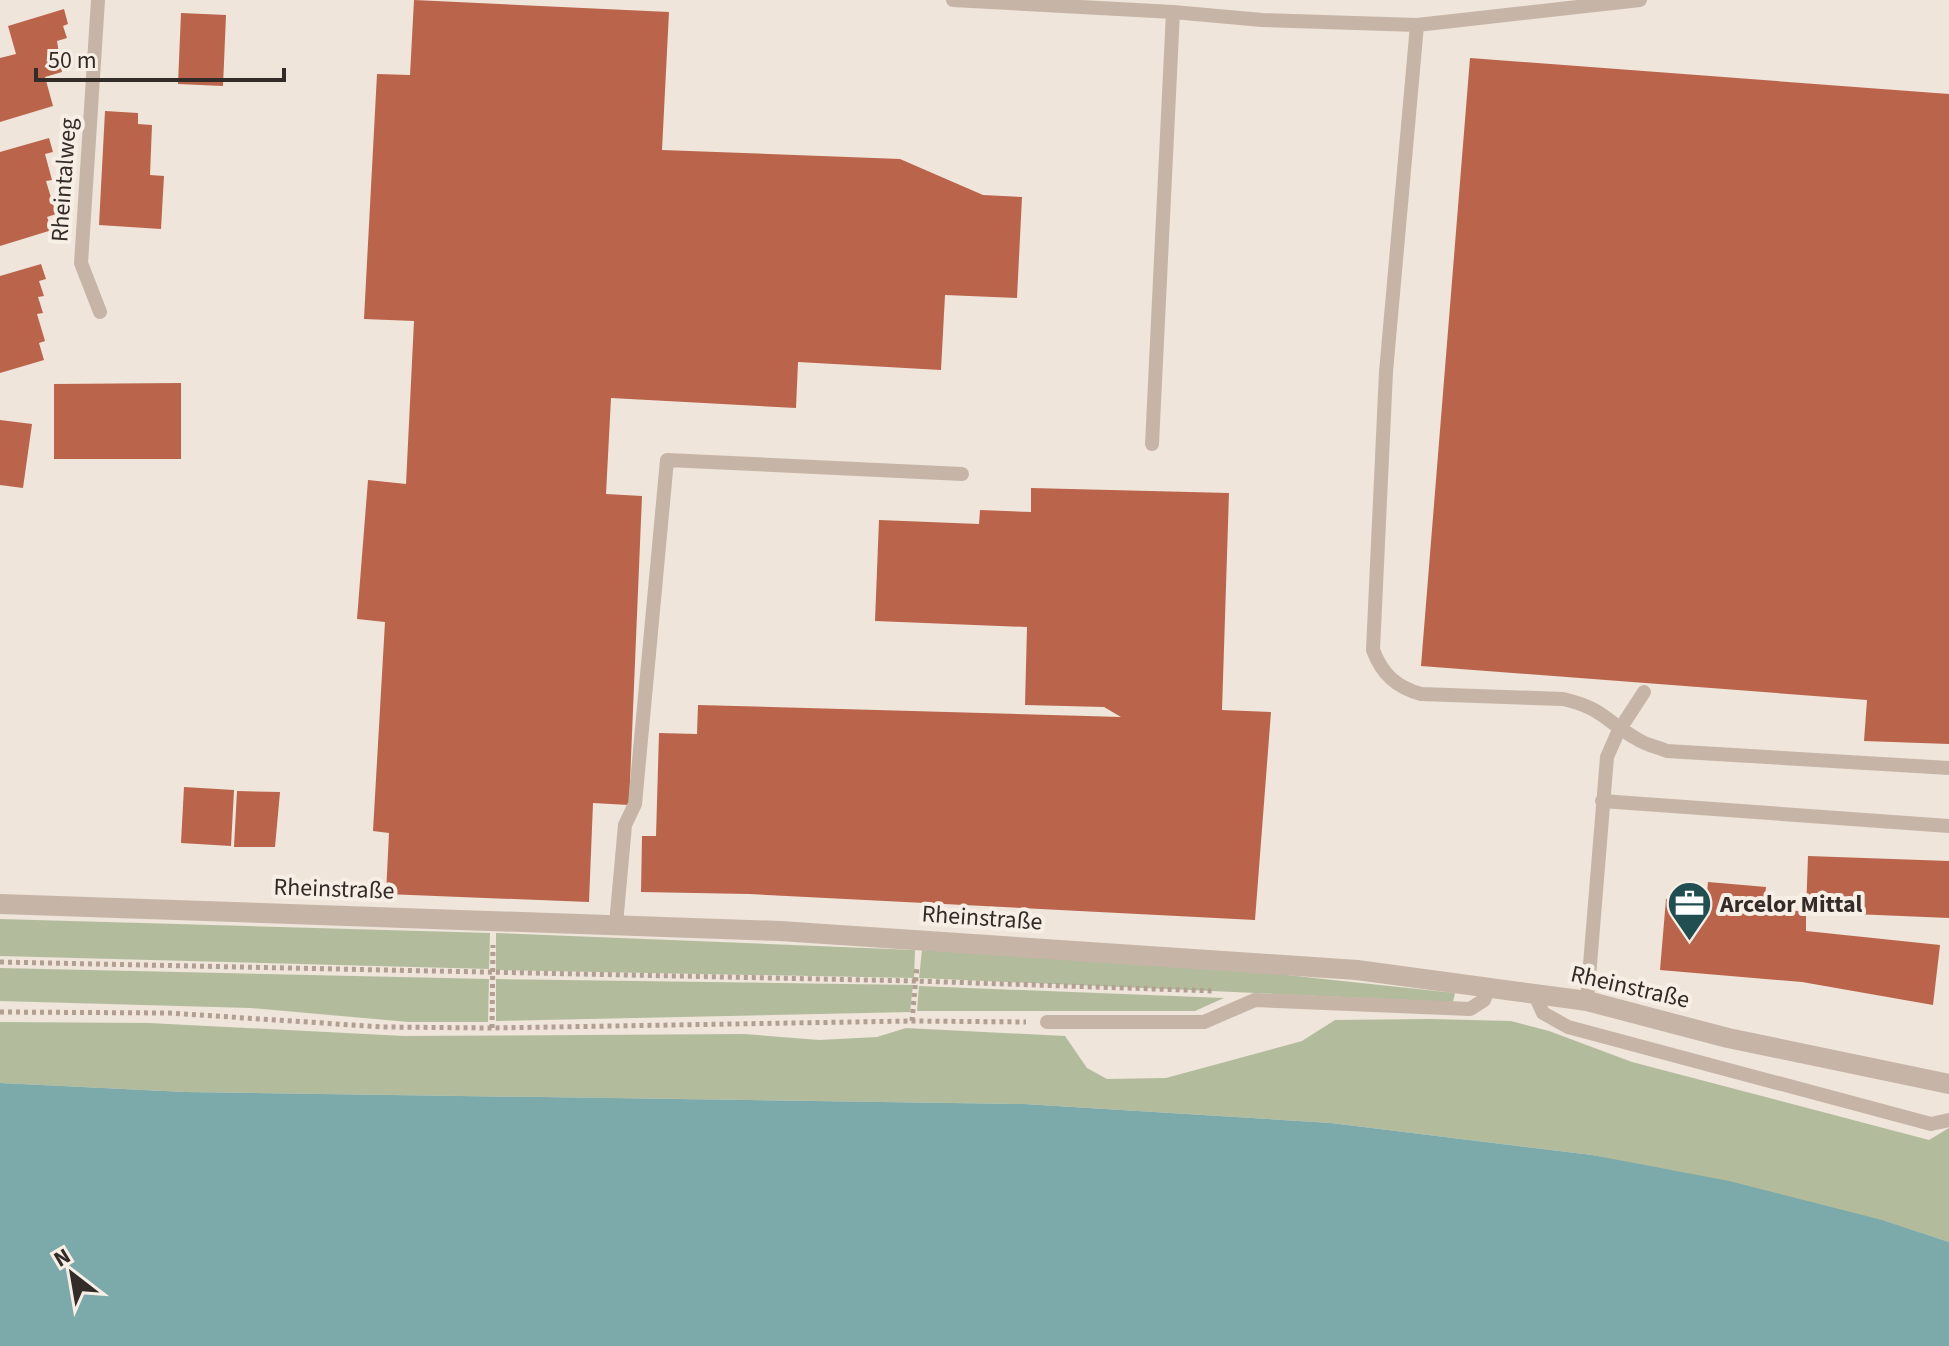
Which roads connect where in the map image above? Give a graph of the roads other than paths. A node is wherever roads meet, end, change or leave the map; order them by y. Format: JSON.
{"nodes":[{"id":1,"x":98,"y":0,"type":"edge"},
{"id":2,"x":953,"y":0,"type":"edge"},
{"id":3,"x":1640,"y":0,"type":"edge"},
{"id":4,"x":1173,"y":12,"type":"junction"},
{"id":5,"x":1417,"y":25,"type":"junction"},
{"id":6,"x":100,"y":312,"type":"dead end"},
{"id":7,"x":1152,"y":444,"type":"dead end"},
{"id":8,"x":962,"y":474,"type":"dead end"},
{"id":9,"x":1644,"y":692,"type":"dead end"},
{"id":10,"x":1621,"y":727,"type":"junction"},
{"id":11,"x":1949,"y":768,"type":"edge"},
{"id":12,"x":1602,"y":801,"type":"junction"},
{"id":13,"x":1949,"y":826,"type":"edge"},
{"id":14,"x":0,"y":904,"type":"edge"},
{"id":15,"x":616,"y":924,"type":"junction"},
{"id":16,"x":1489,"y":987,"type":"junction"},
{"id":17,"x":1534,"y":993,"type":"junction"},
{"id":18,"x":1587,"y":1001,"type":"junction"},
{"id":19,"x":1047,"y":1022,"type":"road end"},
{"id":20,"x":1949,"y":1084,"type":"edge"},
{"id":21,"x":1949,"y":1120,"type":"edge"}],
"edges":[{"from":1,"to":6,"type":"lane","name":"Rheintalweg"},
{"from":2,"to":4,"type":"lane"},
{"from":3,"to":5,"type":"lane"},
{"from":4,"to":5,"type":"lane"},
{"from":4,"to":7,"type":"lane"},
{"from":5,"to":10,"type":"lane"},
{"from":8,"to":15,"type":"lane"},
{"from":9,"to":10,"type":"lane"},
{"from":10,"to":11,"type":"lane"},
{"from":10,"to":12,"type":"lane"},
{"from":12,"to":13,"type":"lane"},
{"from":12,"to":18,"type":"lane"},
{"from":14,"to":15,"type":"street","name":"Rheinstraße"},
{"from":15,"to":16,"type":"street","name":"Rheinstraße"},
{"from":16,"to":17,"type":"street","name":"Rheinstraße"},
{"from":16,"to":19,"type":"lane"},
{"from":17,"to":18,"type":"street","name":"Rheinstraße"},
{"from":17,"to":21,"type":"lane"},
{"from":18,"to":20,"type":"street","name":"Rheinstraße"}]}
